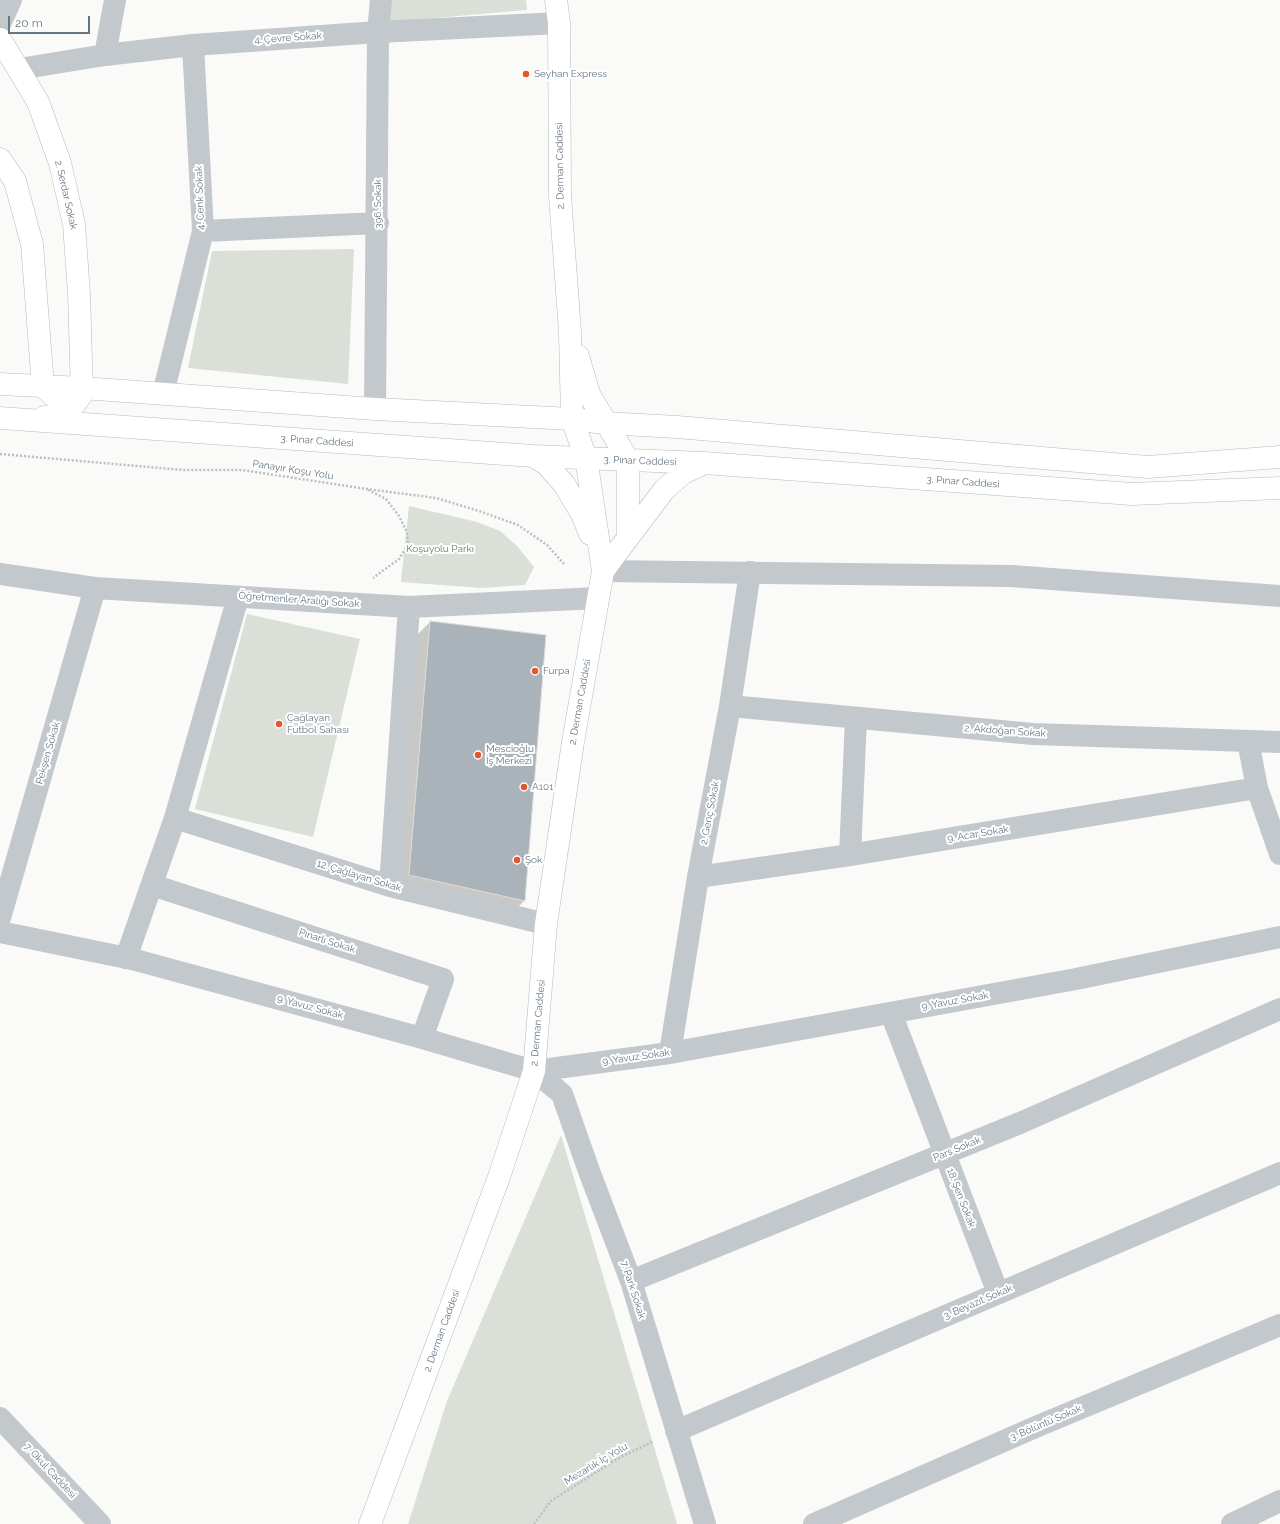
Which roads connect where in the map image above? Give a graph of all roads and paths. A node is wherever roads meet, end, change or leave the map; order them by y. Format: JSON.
{"nodes":[{"id":1,"x":11,"y":0,"type":"edge"},
{"id":2,"x":115,"y":0,"type":"edge"},
{"id":3,"x":381,"y":0,"type":"edge"},
{"id":4,"x":556,"y":0,"type":"edge"},
{"id":5,"x":559,"y":23,"type":"junction"},
{"id":6,"x":0,"y":24,"type":"edge"},
{"id":7,"x":378,"y":32,"type":"junction"},
{"id":8,"x":0,"y":39,"type":"edge"},
{"id":9,"x":193,"y":45,"type":"junction"},
{"id":10,"x":105,"y":55,"type":"junction"},
{"id":11,"x":19,"y":69,"type":"junction"},
{"id":12,"x":0,"y":159,"type":"edge"},
{"id":13,"x":378,"y":223,"type":"junction"},
{"id":14,"x":203,"y":231,"type":"junction"},
{"id":15,"x":570,"y":332,"type":"junction"},
{"id":16,"x":0,"y":384,"type":"edge"},
{"id":17,"x":43,"y":387,"type":"junction"},
{"id":18,"x":82,"y":388,"type":"junction"},
{"id":19,"x":163,"y":394,"type":"junction"},
{"id":20,"x":375,"y":409,"type":"junction"},
{"id":21,"x":71,"y":410,"type":"junction"},
{"id":22,"x":0,"y":417,"type":"edge"},
{"id":23,"x":572,"y":419,"type":"junction"},
{"id":24,"x":605,"y":423,"type":"junction"},
{"id":25,"x":122,"y":427,"type":"junction"},
{"id":26,"x":0,"y":454,"type":"edge"},
{"id":27,"x":533,"y":456,"type":"junction"},
{"id":28,"x":1280,"y":457,"type":"edge"},
{"id":29,"x":586,"y":458,"type":"junction"},
{"id":30,"x":628,"y":460,"type":"junction"},
{"id":31,"x":704,"y":463,"type":"junction"},
{"id":32,"x":1280,"y":488,"type":"edge"},
{"id":33,"x":367,"y":489,"type":"junction"},
{"id":34,"x":628,"y":537,"type":"junction"},
{"id":35,"x":564,"y":564,"type":"dead end"},
{"id":36,"x":603,"y":571,"type":"junction"},
{"id":37,"x":750,"y":572,"type":"junction"},
{"id":38,"x":0,"y":574,"type":"edge"},
{"id":39,"x":367,"y":582,"type":"dead end"},
{"id":40,"x":96,"y":588,"type":"junction"},
{"id":41,"x":238,"y":597,"type":"junction"},
{"id":42,"x":598,"y":598,"type":"junction"},
{"id":43,"x":1279,"y":601,"type":"edge"},
{"id":44,"x":409,"y":607,"type":"junction"},
{"id":45,"x":730,"y":706,"type":"junction"},
{"id":46,"x":856,"y":718,"type":"junction"},
{"id":47,"x":1248,"y":741,"type":"junction"},
{"id":48,"x":1280,"y":742,"type":"edge"},
{"id":49,"x":1257,"y":788,"type":"junction"},
{"id":50,"x":175,"y":818,"type":"junction"},
{"id":51,"x":1280,"y":854,"type":"edge"},
{"id":52,"x":850,"y":855,"type":"junction"},
{"id":53,"x":698,"y":877,"type":"junction"},
{"id":54,"x":152,"y":884,"type":"junction"},
{"id":55,"x":390,"y":886,"type":"junction"},
{"id":56,"x":0,"y":918,"type":"edge"},
{"id":57,"x":546,"y":924,"type":"junction"},
{"id":58,"x":0,"y":932,"type":"edge"},
{"id":59,"x":1280,"y":937,"type":"edge"},
{"id":60,"x":126,"y":958,"type":"junction"},
{"id":61,"x":1280,"y":1009,"type":"edge"},
{"id":62,"x":891,"y":1013,"type":"junction"},
{"id":63,"x":422,"y":1038,"type":"junction"},
{"id":64,"x":670,"y":1053,"type":"junction"},
{"id":65,"x":534,"y":1071,"type":"junction"},
{"id":66,"x":944,"y":1154,"type":"junction"},
{"id":67,"x":1280,"y":1173,"type":"edge"},
{"id":68,"x":631,"y":1281,"type":"junction"},
{"id":69,"x":998,"y":1293,"type":"junction"},
{"id":70,"x":1280,"y":1325,"type":"edge"},
{"id":71,"x":0,"y":1418,"type":"edge"},
{"id":72,"x":676,"y":1431,"type":"junction"},
{"id":73,"x":1280,"y":1500,"type":"edge"},
{"id":74,"x":100,"y":1524,"type":"edge"},
{"id":75,"x":370,"y":1524,"type":"edge"},
{"id":76,"x":534,"y":1524,"type":"edge"},
{"id":77,"x":704,"y":1524,"type":"edge"},
{"id":78,"x":814,"y":1524,"type":"edge"},
{"id":79,"x":1232,"y":1524,"type":"edge"}],
"edges":[{"from":1,"to":6,"type":"street"},
{"from":2,"to":10,"type":"street"},
{"from":3,"to":7,"type":"street","name":"396. Sokak"},
{"from":4,"to":5,"type":"main road","name":"2. Derman Caddesi"},
{"from":5,"to":7,"type":"street","name":"4. Çevre Sokak"},
{"from":5,"to":15,"type":"main road","name":"2. Derman Caddesi"},
{"from":7,"to":9,"type":"street","name":"4. Çevre Sokak"},
{"from":7,"to":13,"type":"street","name":"396. Sokak"},
{"from":8,"to":11,"type":"main road","name":"2. Serdar Sokak"},
{"from":9,"to":10,"type":"street","name":"4. Çevre Sokak"},
{"from":9,"to":14,"type":"street","name":"4. Cenk Sokak"},
{"from":10,"to":11,"type":"street","name":"4. Çevre Sokak"},
{"from":11,"to":18,"type":"main road","name":"2. Serdar Sokak"},
{"from":12,"to":17,"type":"main road"},
{"from":13,"to":14,"type":"street"},
{"from":13,"to":20,"type":"street","name":"396. Sokak"},
{"from":14,"to":19,"type":"street","name":"4. Cenk Sokak"},
{"from":15,"to":23,"type":"main road"},
{"from":15,"to":24,"type":"main road"},
{"from":16,"to":17,"type":"main road"},
{"from":17,"to":18,"type":"main road"},
{"from":17,"to":21,"type":"main road"},
{"from":18,"to":19,"type":"main road"},
{"from":18,"to":21,"type":"main road"},
{"from":19,"to":20,"type":"main road"},
{"from":20,"to":23,"type":"main road"},
{"from":21,"to":22,"type":"main road"},
{"from":21,"to":25,"type":"main road"},
{"from":22,"to":25,"type":"main road","name":"3. Pınar Caddesi"},
{"from":23,"to":24,"type":"main road"},
{"from":23,"to":29,"type":"main road"},
{"from":24,"to":28,"type":"main road"},
{"from":24,"to":30,"type":"main road"},
{"from":25,"to":27,"type":"main road","name":"3. Pınar Caddesi"},
{"from":26,"to":33,"type":"path","name":"Panayır Koşu Yolu"},
{"from":27,"to":29,"type":"main road","name":"3. Pınar Caddesi"},
{"from":27,"to":36,"type":"main road"},
{"from":29,"to":30,"type":"main road","name":"3. Pınar Caddesi"},
{"from":29,"to":36,"type":"main road"},
{"from":30,"to":31,"type":"main road","name":"3. Pınar Caddesi"},
{"from":30,"to":34,"type":"main road"},
{"from":31,"to":32,"type":"main road","name":"3. Pınar Caddesi"},
{"from":31,"to":34,"type":"main road"},
{"from":33,"to":35,"type":"path","name":"Panayır Koşu Yolu"},
{"from":33,"to":39,"type":"path"},
{"from":34,"to":36,"type":"main road"},
{"from":36,"to":37,"type":"street"},
{"from":36,"to":42,"type":"main road","name":"2. Derman Caddesi"},
{"from":37,"to":43,"type":"street"},
{"from":37,"to":45,"type":"street","name":"2. Genç Sokak"},
{"from":38,"to":40,"type":"street","name":"Öğretmenler Aralığı Sokak"},
{"from":40,"to":41,"type":"street","name":"Öğretmenler Aralığı Sokak"},
{"from":40,"to":56,"type":"street","name":"Pekşen Sokak"},
{"from":41,"to":44,"type":"street","name":"Öğretmenler Aralığı Sokak"},
{"from":41,"to":50,"type":"street"},
{"from":42,"to":44,"type":"street","name":"Öğretmenler Aralığı Sokak"},
{"from":42,"to":57,"type":"main road","name":"2. Derman Caddesi"},
{"from":44,"to":55,"type":"street"},
{"from":45,"to":46,"type":"street","name":"2. Akdoğan Sokak"},
{"from":45,"to":53,"type":"street","name":"2. Genç Sokak"},
{"from":46,"to":47,"type":"street","name":"2. Akdoğan Sokak"},
{"from":46,"to":52,"type":"street"},
{"from":47,"to":48,"type":"street","name":"2. Akdoğan Sokak"},
{"from":47,"to":49,"type":"street"},
{"from":49,"to":51,"type":"street"},
{"from":49,"to":52,"type":"street","name":"9. Acar Sokak"},
{"from":50,"to":54,"type":"street"},
{"from":50,"to":55,"type":"street","name":"12. Çağlayan Sokak"},
{"from":52,"to":53,"type":"street","name":"9. Acar Sokak"},
{"from":53,"to":64,"type":"street","name":"2. Genç Sokak"},
{"from":54,"to":60,"type":"street"},
{"from":54,"to":63,"type":"street","name":"Pınarlı Sokak"},
{"from":55,"to":57,"type":"street","name":"12. Çağlayan Sokak"},
{"from":57,"to":65,"type":"main road","name":"2. Derman Caddesi"},
{"from":58,"to":60,"type":"street","name":"9. Yavuz Sokak"},
{"from":59,"to":62,"type":"street","name":"9. Yavuz Sokak"},
{"from":60,"to":63,"type":"street","name":"9. Yavuz Sokak"},
{"from":61,"to":66,"type":"street","name":"Pars Sokak"},
{"from":62,"to":64,"type":"street","name":"9. Yavuz Sokak"},
{"from":62,"to":66,"type":"street","name":"18. Şen Sokak"},
{"from":63,"to":65,"type":"street","name":"9. Yavuz Sokak"},
{"from":64,"to":65,"type":"street","name":"9. Yavuz Sokak"},
{"from":65,"to":68,"type":"street","name":"7. Park Sokak"},
{"from":65,"to":75,"type":"main road","name":"2. Derman Caddesi"},
{"from":66,"to":68,"type":"street","name":"Pars Sokak"},
{"from":66,"to":69,"type":"street","name":"18. Şen Sokak"},
{"from":67,"to":69,"type":"street","name":"3. Beyazıt Sokak"},
{"from":68,"to":72,"type":"street","name":"7. Park Sokak"},
{"from":69,"to":72,"type":"street","name":"3. Beyazıt Sokak"},
{"from":70,"to":78,"type":"street","name":"3. Bölüntü Sokak"},
{"from":71,"to":74,"type":"street","name":"7. Okul Caddesi"},
{"from":72,"to":76,"type":"path","name":"Mezarlık İç Yolu"},
{"from":72,"to":77,"type":"street","name":"7. Park Sokak"},
{"from":73,"to":79,"type":"street"}]}
